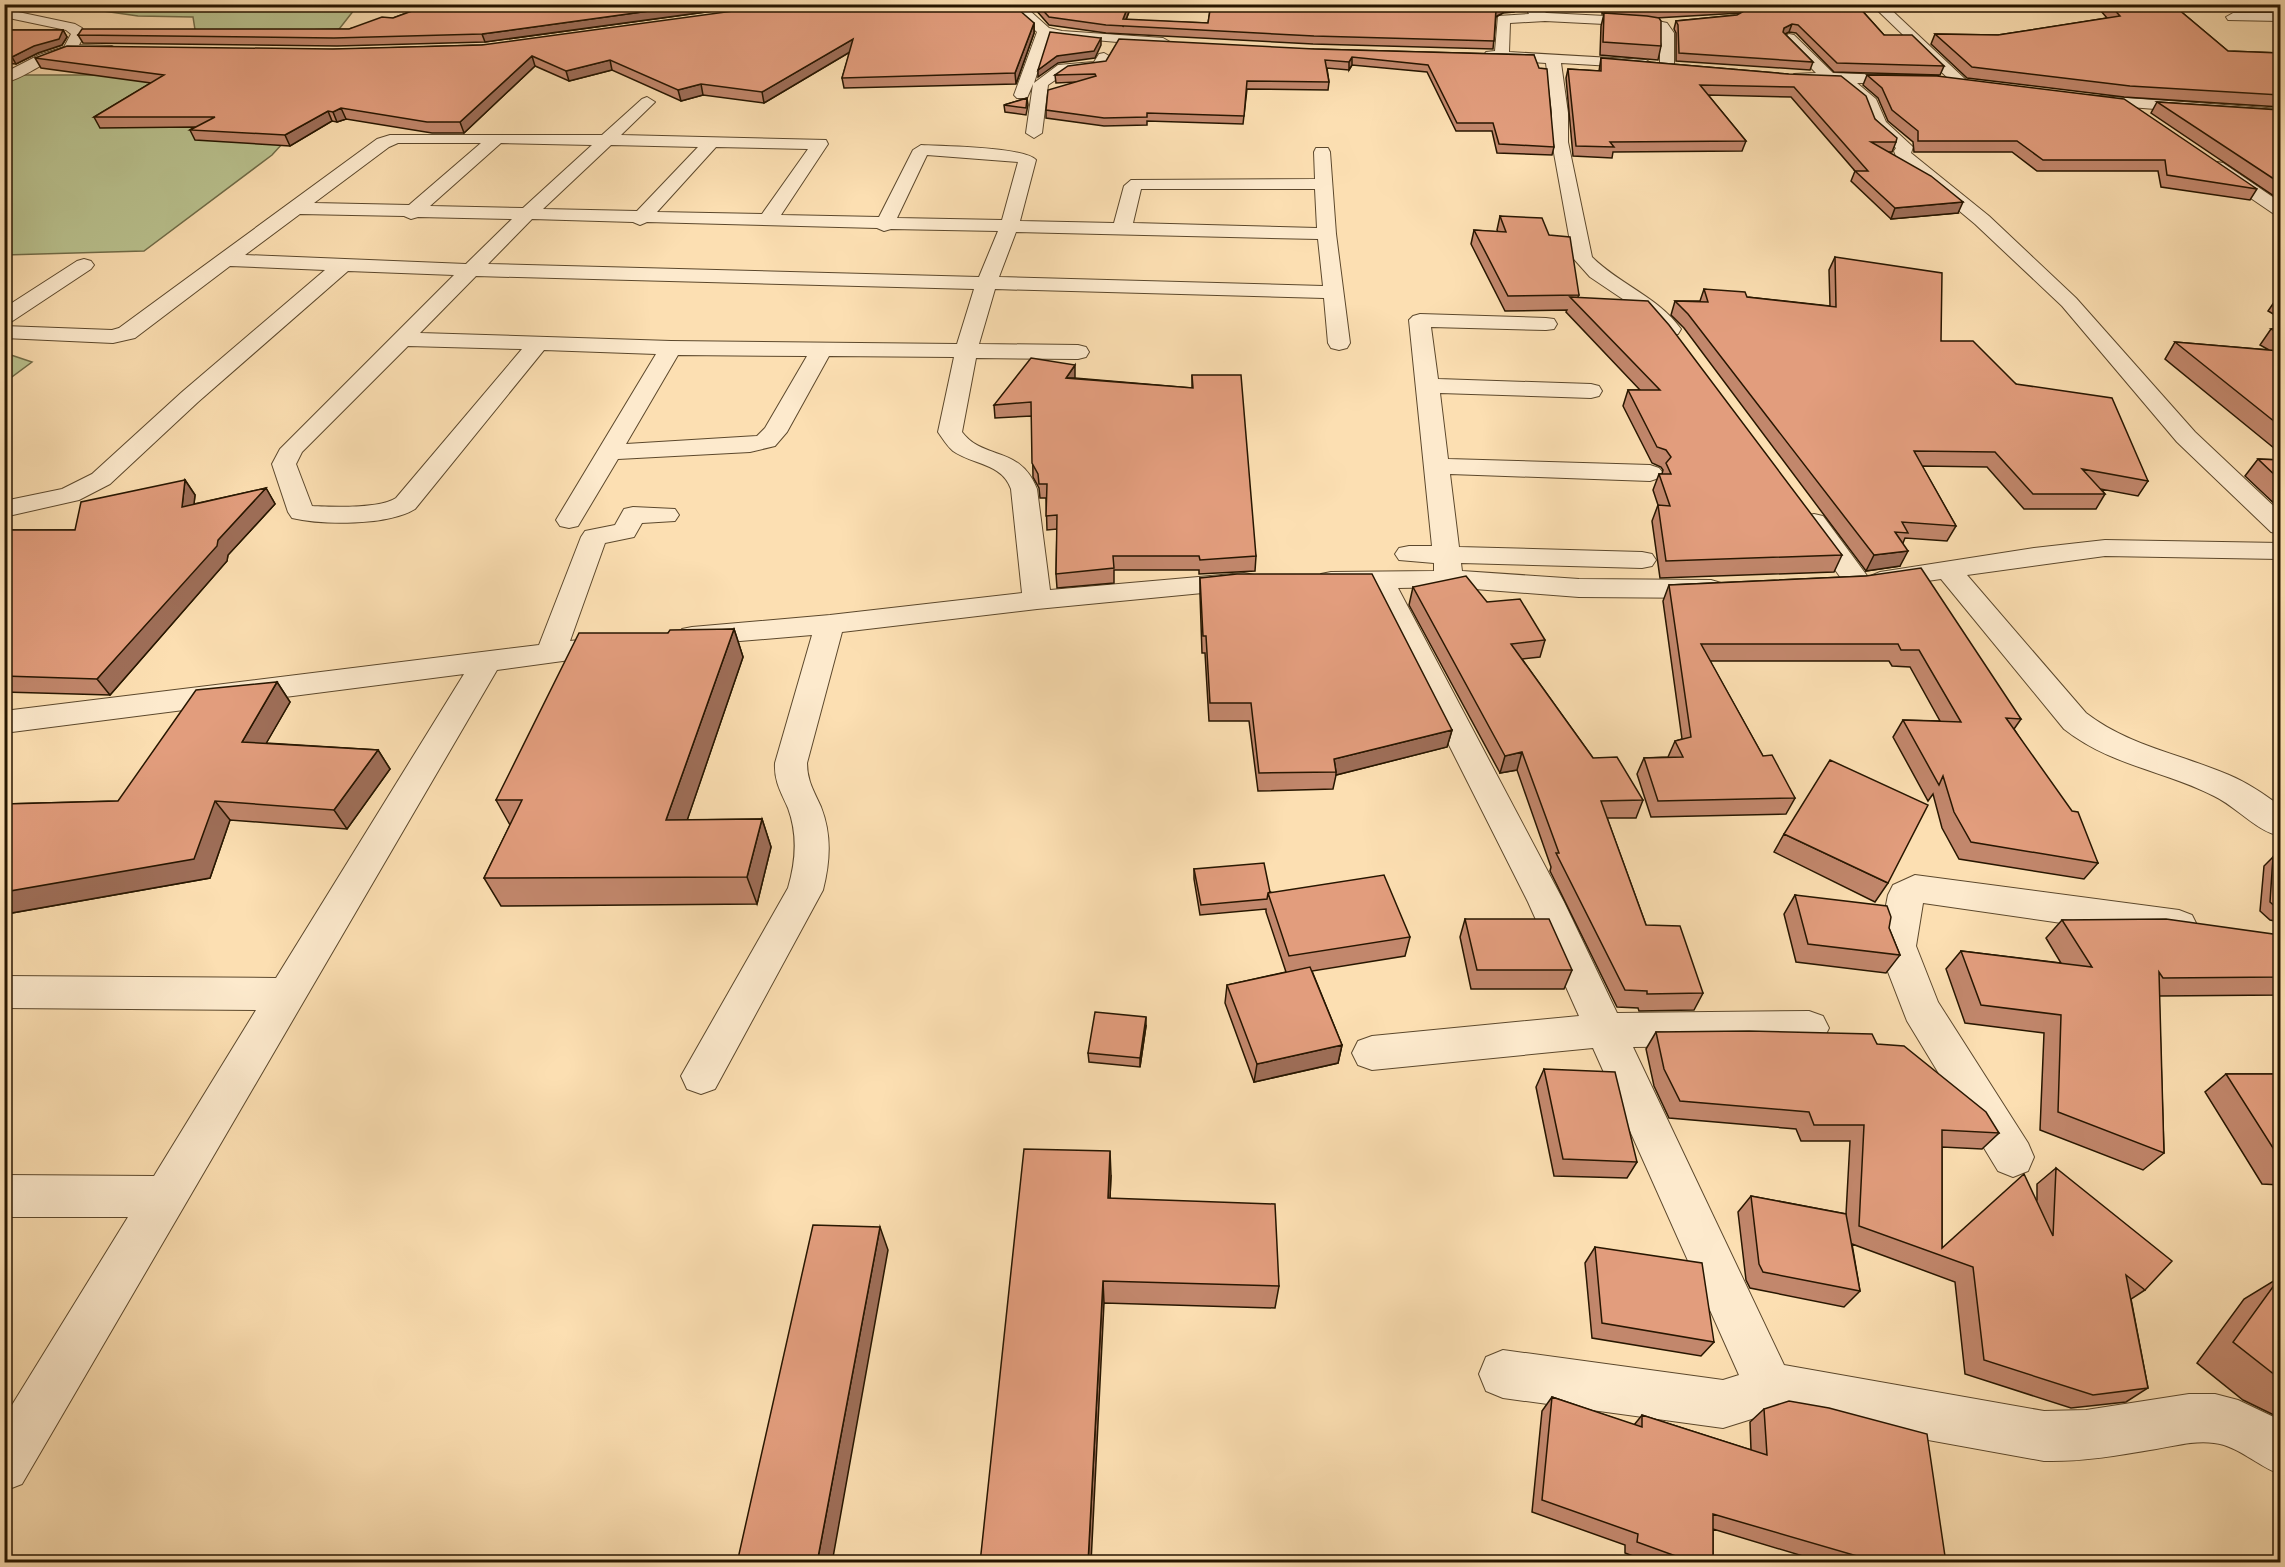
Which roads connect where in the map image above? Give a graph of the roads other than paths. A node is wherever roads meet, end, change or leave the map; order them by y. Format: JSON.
{"nodes":[{"id":1,"x":1530,"y":4,"type":"edge"},
{"id":2,"x":1636,"y":4,"type":"edge"},
{"id":3,"x":1877,"y":4,"type":"edge"},
{"id":4,"x":889,"y":10,"type":"edge"},
{"id":5,"x":968,"y":12,"type":"edge"},
{"id":6,"x":4,"y":13,"type":"edge"},
{"id":7,"x":907,"y":13,"type":"edge"},
{"id":8,"x":2233,"y":16,"type":"dead end"},
{"id":9,"x":1545,"y":17,"type":"junction"},
{"id":10,"x":2280,"y":17,"type":"edge"},
{"id":11,"x":1679,"y":22,"type":"edge"},
{"id":12,"x":1650,"y":23,"type":"junction"},
{"id":13,"x":1044,"y":31,"type":"junction"},
{"id":14,"x":1789,"y":38,"type":"edge"},
{"id":15,"x":1113,"y":40,"type":"junction"},
{"id":16,"x":1184,"y":43,"type":"edge"},
{"id":17,"x":71,"y":49,"type":"junction"},
{"id":18,"x":130,"y":50,"type":"edge"},
{"id":19,"x":1478,"y":55,"type":"edge"},
{"id":20,"x":1502,"y":56,"type":"junction"},
{"id":21,"x":1553,"y":57,"type":"junction"},
{"id":22,"x":1785,"y":77,"type":"edge"},
{"id":23,"x":1835,"y":78,"type":"junction"},
{"id":24,"x":4,"y":79,"type":"edge"},
{"id":25,"x":1022,"y":95,"type":"dead end"},
{"id":26,"x":2070,"y":98,"type":"edge"},
{"id":27,"x":647,"y":102,"type":"dead end"},
{"id":28,"x":2124,"y":104,"type":"junction"},
{"id":29,"x":2280,"y":114,"type":"edge"},
{"id":30,"x":2153,"y":124,"type":"edge"},
{"id":31,"x":1034,"y":133,"type":"dead end"},
{"id":32,"x":497,"y":138,"type":"junction"},
{"id":33,"x":607,"y":139,"type":"junction"},
{"id":34,"x":712,"y":141,"type":"junction"},
{"id":35,"x":1322,"y":152,"type":"dead end"},
{"id":36,"x":2201,"y":157,"type":"edge"},
{"id":37,"x":1324,"y":184,"type":"junction"},
{"id":38,"x":2250,"y":190,"type":"junction"},
{"id":39,"x":2280,"y":192,"type":"edge"},
{"id":40,"x":296,"y":208,"type":"junction"},
{"id":41,"x":2280,"y":210,"type":"edge"},
{"id":42,"x":411,"y":213,"type":"junction"},
{"id":43,"x":525,"y":216,"type":"junction"},
{"id":44,"x":640,"y":219,"type":"junction"},
{"id":45,"x":767,"y":221,"type":"junction"},
{"id":46,"x":884,"y":225,"type":"junction"},
{"id":47,"x":1009,"y":227,"type":"junction"},
{"id":48,"x":1122,"y":228,"type":"junction"},
{"id":49,"x":1326,"y":234,"type":"junction"},
{"id":50,"x":228,"y":260,"type":"junction"},
{"id":51,"x":84,"y":265,"type":"dead end"},
{"id":52,"x":343,"y":266,"type":"junction"},
{"id":53,"x":472,"y":270,"type":"junction"},
{"id":54,"x":986,"y":284,"type":"junction"},
{"id":55,"x":1332,"y":292,"type":"junction"},
{"id":56,"x":4,"y":318,"type":"edge"},
{"id":57,"x":1546,"y":324,"type":"dead end"},
{"id":58,"x":4,"y":332,"type":"edge"},
{"id":59,"x":404,"y":339,"type":"junction"},
{"id":60,"x":1339,"y":343,"type":"dead end"},
{"id":61,"x":1680,"y":343,"type":"edge"},
{"id":62,"x":538,"y":344,"type":"junction"},
{"id":63,"x":671,"y":348,"type":"junction"},
{"id":64,"x":822,"y":349,"type":"junction"},
{"id":65,"x":966,"y":351,"type":"junction"},
{"id":66,"x":1078,"y":352,"type":"dead end"},
{"id":67,"x":1428,"y":386,"type":"junction"},
{"id":68,"x":1591,"y":391,"type":"dead end"},
{"id":69,"x":611,"y":452,"type":"junction"},
{"id":70,"x":1437,"y":466,"type":"junction"},
{"id":71,"x":1650,"y":473,"type":"dead end"},
{"id":72,"x":1802,"y":506,"type":"edge"},
{"id":73,"x":4,"y":509,"type":"edge"},
{"id":74,"x":666,"y":515,"type":"dead end"},
{"id":75,"x":569,"y":520,"type":"dead end"},
{"id":76,"x":2280,"y":526,"type":"edge"},
{"id":77,"x":2280,"y":551,"type":"edge"},
{"id":78,"x":1409,"y":554,"type":"dead end"},
{"id":79,"x":1642,"y":560,"type":"dead end"},
{"id":80,"x":1448,"y":567,"type":"junction"},
{"id":81,"x":1948,"y":570,"type":"junction"},
{"id":82,"x":1379,"y":579,"type":"junction"},
{"id":83,"x":1307,"y":580,"type":"edge"},
{"id":84,"x":1272,"y":581,"type":"edge"},
{"id":85,"x":1858,"y":582,"type":"junction"},
{"id":86,"x":1824,"y":584,"type":"edge"},
{"id":87,"x":1732,"y":588,"type":"edge"},
{"id":88,"x":1037,"y":600,"type":"junction"},
{"id":89,"x":830,"y":624,"type":"junction"},
{"id":90,"x":671,"y":638,"type":"edge"},
{"id":91,"x":638,"y":642,"type":"edge"},
{"id":92,"x":550,"y":654,"type":"junction"},
{"id":93,"x":486,"y":662,"type":"junction"},
{"id":94,"x":4,"y":722,"type":"edge"},
{"id":95,"x":2280,"y":824,"type":"edge"},
{"id":96,"x":2210,"y":930,"type":"edge"},
{"id":97,"x":4,"y":992,"type":"edge"},
{"id":98,"x":287,"y":994,"type":"junction"},
{"id":99,"x":1809,"y":1028,"type":"dead end"},
{"id":100,"x":1606,"y":1030,"type":"junction"},
{"id":101,"x":1372,"y":1053,"type":"dead end"},
{"id":102,"x":701,"y":1076,"type":"dead end"},
{"id":103,"x":2013,"y":1157,"type":"dead end"},
{"id":104,"x":4,"y":1196,"type":"edge"},
{"id":105,"x":165,"y":1197,"type":"junction"},
{"id":106,"x":1503,"y":1374,"type":"dead end"},
{"id":107,"x":1769,"y":1387,"type":"junction"},
{"id":108,"x":2280,"y":1449,"type":"edge"},
{"id":109,"x":6,"y":1463,"type":"edge"}],
"edges":[{"from":1,"to":9,"type":"street"},
{"from":2,"to":12,"type":"street"},
{"from":3,"to":23,"type":"street"},
{"from":4,"to":7,"type":"street"},
{"from":5,"to":13,"type":"street"},
{"from":6,"to":17,"type":"street"},
{"from":8,"to":10,"type":"street"},
{"from":9,"to":12,"type":"street"},
{"from":9,"to":20,"type":"street"},
{"from":11,"to":12,"type":"street"},
{"from":12,"to":21,"type":"street"},
{"from":13,"to":15,"type":"street"},
{"from":13,"to":25,"type":"street"},
{"from":14,"to":23,"type":"street"},
{"from":15,"to":16,"type":"street"},
{"from":15,"to":31,"type":"street"},
{"from":17,"to":18,"type":"street"},
{"from":17,"to":24,"type":"street"},
{"from":19,"to":20,"type":"street"},
{"from":20,"to":21,"type":"street"},
{"from":21,"to":61,"type":"street"},
{"from":22,"to":23,"type":"street"},
{"from":23,"to":76,"type":"street"},
{"from":26,"to":28,"type":"street"},
{"from":27,"to":33,"type":"street"},
{"from":28,"to":29,"type":"street"},
{"from":28,"to":30,"type":"street"},
{"from":32,"to":33,"type":"street"},
{"from":32,"to":40,"type":"street"},
{"from":32,"to":42,"type":"street"},
{"from":33,"to":34,"type":"street"},
{"from":33,"to":43,"type":"street"},
{"from":34,"to":44,"type":"street"},
{"from":34,"to":45,"type":"street"},
{"from":35,"to":37,"type":"street"},
{"from":36,"to":38,"type":"street"},
{"from":37,"to":48,"type":"street"},
{"from":37,"to":49,"type":"street"},
{"from":38,"to":39,"type":"street"},
{"from":38,"to":41,"type":"street"},
{"from":40,"to":42,"type":"street"},
{"from":40,"to":50,"type":"street"},
{"from":42,"to":43,"type":"street"},
{"from":43,"to":44,"type":"street"},
{"from":43,"to":53,"type":"street"},
{"from":44,"to":45,"type":"street"},
{"from":45,"to":46,"type":"street"},
{"from":46,"to":47,"type":"street"},
{"from":46,"to":47,"type":"street"},
{"from":47,"to":48,"type":"street"},
{"from":47,"to":54,"type":"street"},
{"from":48,"to":49,"type":"street"},
{"from":49,"to":55,"type":"street"},
{"from":50,"to":52,"type":"street"},
{"from":50,"to":58,"type":"street"},
{"from":51,"to":56,"type":"street"},
{"from":52,"to":53,"type":"street"},
{"from":52,"to":73,"type":"street"},
{"from":53,"to":54,"type":"street"},
{"from":53,"to":59,"type":"street"},
{"from":54,"to":55,"type":"street"},
{"from":54,"to":65,"type":"street"},
{"from":55,"to":60,"type":"street"},
{"from":57,"to":67,"type":"street"},
{"from":59,"to":62,"type":"street"},
{"from":59,"to":62,"type":"street"},
{"from":62,"to":63,"type":"street"},
{"from":63,"to":64,"type":"street"},
{"from":63,"to":69,"type":"street"},
{"from":64,"to":65,"type":"street"},
{"from":64,"to":69,"type":"street"},
{"from":65,"to":66,"type":"street"},
{"from":65,"to":88,"type":"street"},
{"from":67,"to":68,"type":"street"},
{"from":67,"to":70,"type":"street"},
{"from":69,"to":75,"type":"street"},
{"from":70,"to":71,"type":"street"},
{"from":70,"to":80,"type":"street"},
{"from":72,"to":85,"type":"street"},
{"from":74,"to":92,"type":"street"},
{"from":77,"to":81,"type":"street"},
{"from":78,"to":80,"type":"street"},
{"from":79,"to":80,"type":"street"},
{"from":80,"to":82,"type":"street"},
{"from":80,"to":87,"type":"street"},
{"from":81,"to":85,"type":"street"},
{"from":81,"to":95,"type":"street"},
{"from":82,"to":83,"type":"street"},
{"from":82,"to":100,"type":"street"},
{"from":84,"to":88,"type":"street"},
{"from":85,"to":86,"type":"street"},
{"from":88,"to":89,"type":"street"},
{"from":89,"to":90,"type":"street"},
{"from":89,"to":102,"type":"street"},
{"from":91,"to":92,"type":"street"},
{"from":92,"to":93,"type":"street"},
{"from":93,"to":94,"type":"street"},
{"from":93,"to":98,"type":"street"},
{"from":96,"to":103,"type":"street"},
{"from":97,"to":98,"type":"street"},
{"from":98,"to":105,"type":"street"},
{"from":99,"to":100,"type":"street"},
{"from":100,"to":101,"type":"street"},
{"from":100,"to":107,"type":"street"},
{"from":104,"to":105,"type":"street"},
{"from":105,"to":109,"type":"street"},
{"from":106,"to":107,"type":"street"},
{"from":107,"to":108,"type":"street"}]}
